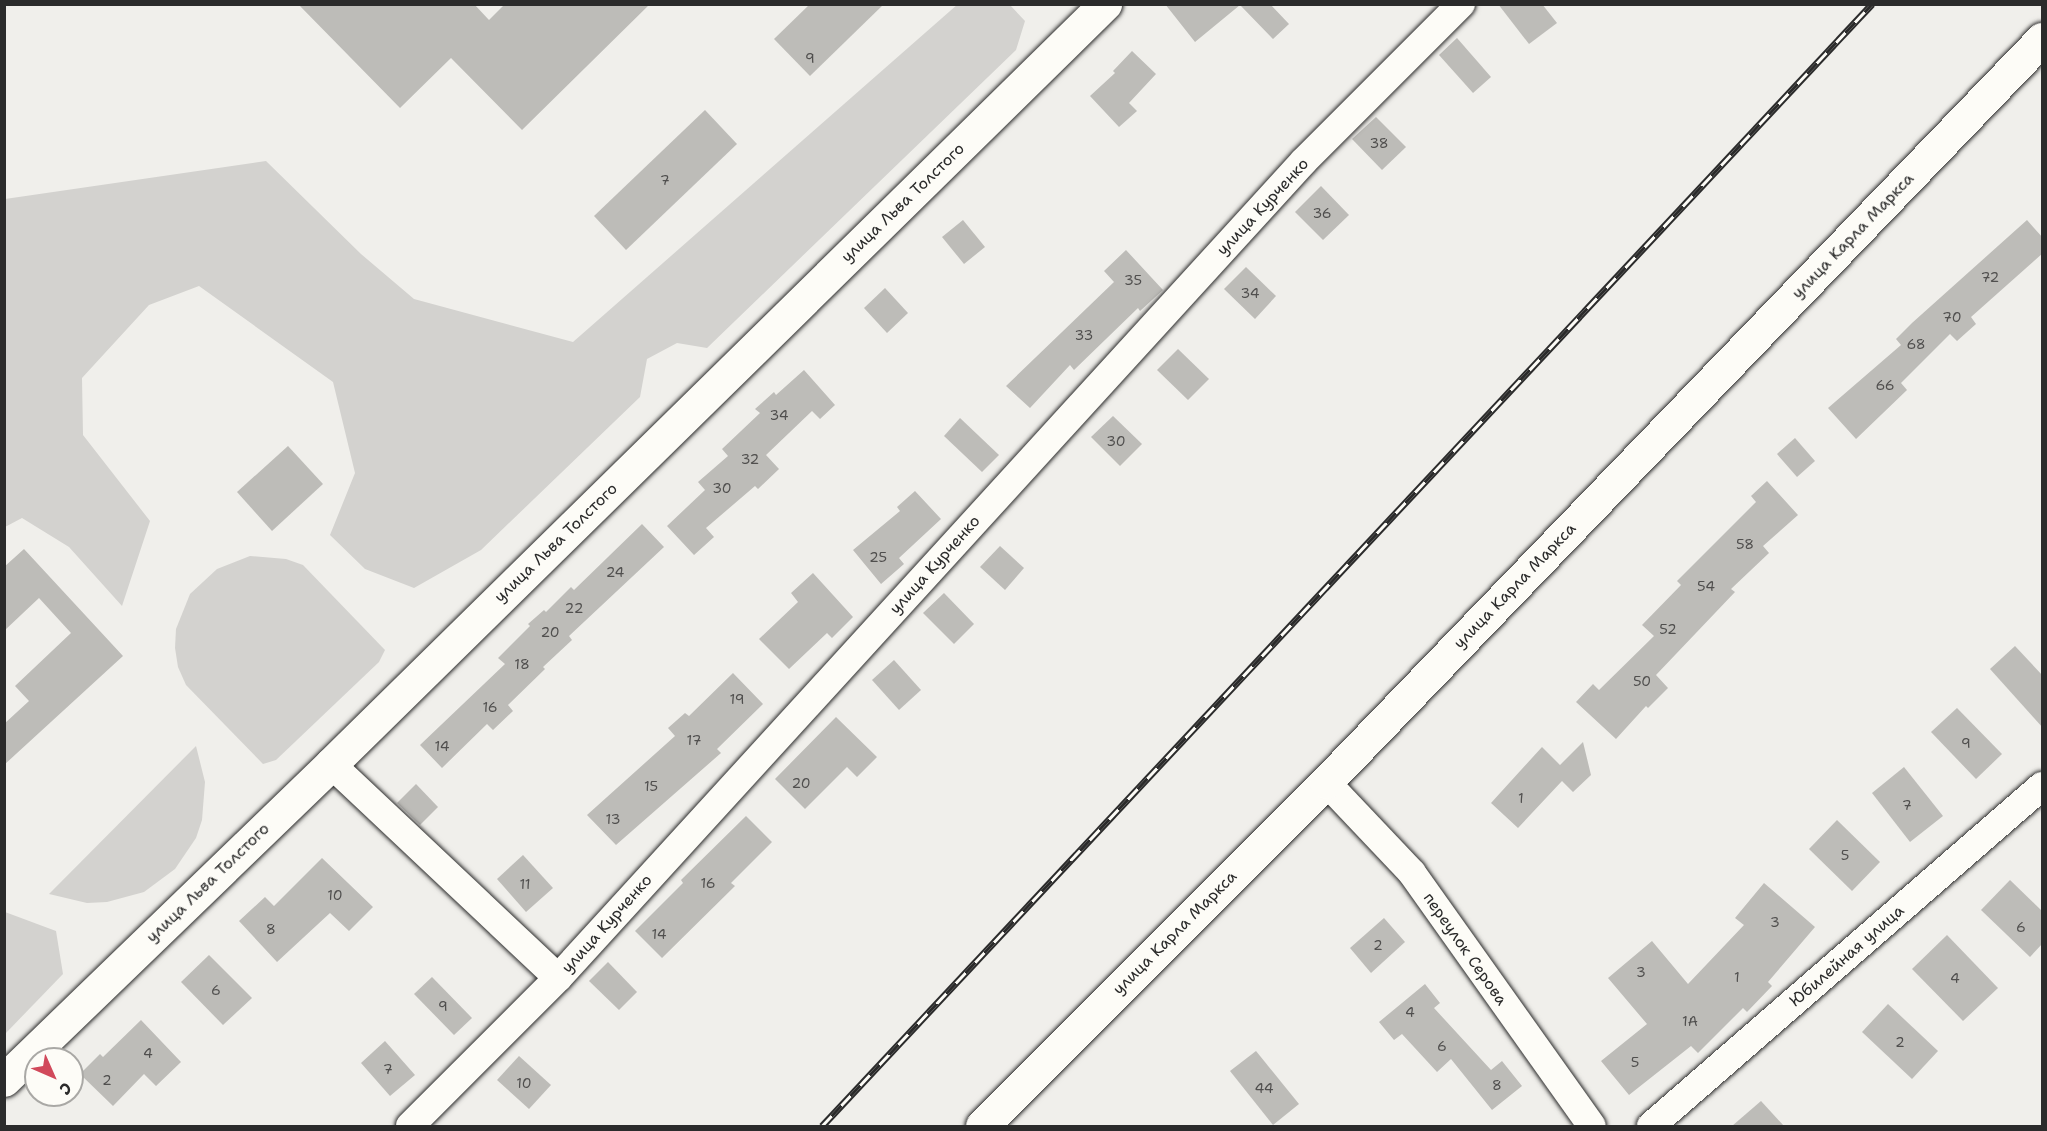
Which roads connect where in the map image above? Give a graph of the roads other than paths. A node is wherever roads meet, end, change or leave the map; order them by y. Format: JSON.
{"nodes":[{"id":1,"x":1105,"y":4,"type":"edge"},
{"id":2,"x":1461,"y":4,"type":"edge"},
{"id":3,"x":2043,"y":39,"type":"edge"},
{"id":4,"x":331,"y":764,"type":"junction"},
{"id":5,"x":1326,"y":782,"type":"junction"},
{"id":6,"x":2043,"y":786,"type":"edge"},
{"id":7,"x":558,"y":978,"type":"junction"},
{"id":8,"x":4,"y":1080,"type":"edge"},
{"id":9,"x":410,"y":1126,"type":"edge"},
{"id":10,"x":982,"y":1126,"type":"edge"},
{"id":11,"x":1592,"y":1126,"type":"edge"},
{"id":12,"x":1651,"y":1126,"type":"edge"}],
"edges":[{"from":1,"to":4,"type":"main road","name":"улица Льва Толстого"},
{"from":2,"to":7,"type":"street","name":"улица Курченко"},
{"from":3,"to":5,"type":"main road","name":"улица Карла Маркса"},
{"from":4,"to":7,"type":"street"},
{"from":4,"to":8,"type":"main road","name":"улица Льва Толстого"},
{"from":5,"to":10,"type":"main road","name":"улица Карла Маркса"},
{"from":5,"to":11,"type":"street","name":"переулок Серова"},
{"from":6,"to":12,"type":"street","name":"Юбилейная улица"},
{"from":7,"to":9,"type":"street","name":"улица Курченко"}]}
